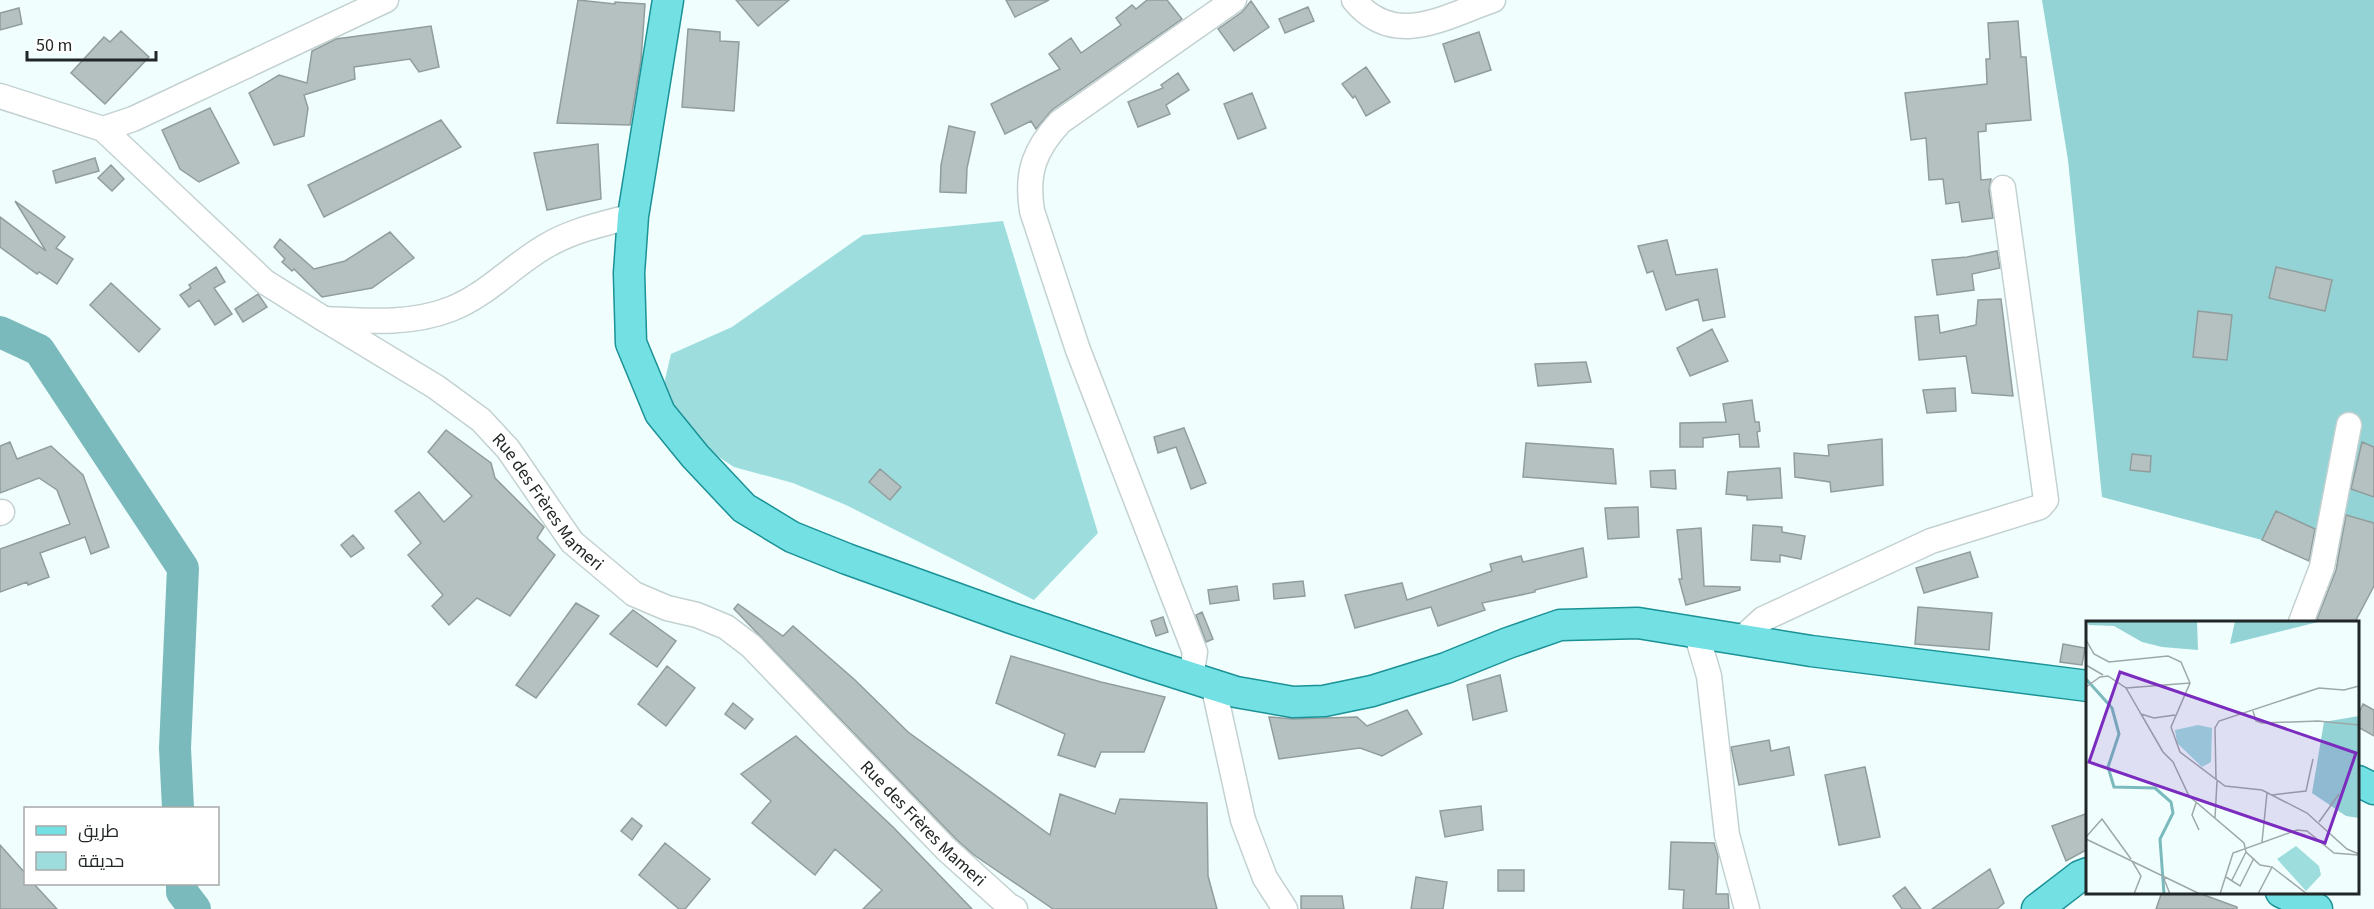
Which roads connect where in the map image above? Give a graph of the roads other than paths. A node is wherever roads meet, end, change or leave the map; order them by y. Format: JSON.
{"nodes":[{"id":1,"x":386,"y":0,"type":"edge"},
{"id":2,"x":668,"y":0,"type":"edge"},
{"id":3,"x":1234,"y":0,"type":"edge"},
{"id":4,"x":1354,"y":0,"type":"edge"},
{"id":5,"x":1493,"y":0,"type":"edge"},
{"id":6,"x":0,"y":96,"type":"edge"},
{"id":7,"x":103,"y":129,"type":"junction"},
{"id":8,"x":2003,"y":188,"type":"dead end"},
{"id":9,"x":633,"y":216,"type":"junction"},
{"id":10,"x":324,"y":320,"type":"junction"},
{"id":11,"x":2349,"y":424,"type":"dead end"},
{"id":12,"x":2301,"y":621,"type":"edge"},
{"id":13,"x":1696,"y":632,"type":"junction"},
{"id":14,"x":1740,"y":640,"type":"junction"},
{"id":15,"x":1202,"y":681,"type":"junction"},
{"id":16,"x":2086,"y":686,"type":"edge"},
{"id":17,"x":2359,"y":782,"type":"edge"},
{"id":18,"x":2374,"y":789,"type":"edge"},
{"id":19,"x":2086,"y":874,"type":"edge"},
{"id":20,"x":2285,"y":894,"type":"edge"},
{"id":21,"x":1015,"y":909,"type":"edge"},
{"id":22,"x":1285,"y":909,"type":"edge"},
{"id":23,"x":1747,"y":909,"type":"edge"},
{"id":24,"x":2037,"y":909,"type":"edge"},
{"id":25,"x":2317,"y":909,"type":"edge"}],
"edges":[{"from":1,"to":7,"type":"street"},
{"from":2,"to":9,"type":"main road"},
{"from":3,"to":15,"type":"street"},
{"from":4,"to":5,"type":"street"},
{"from":6,"to":7,"type":"street"},
{"from":7,"to":10,"type":"street","name":"Rue des Frères Mameri"},
{"from":8,"to":14,"type":"street"},
{"from":9,"to":10,"type":"street"},
{"from":9,"to":15,"type":"main road"},
{"from":10,"to":21,"type":"street","name":"Rue des Frères Mameri"},
{"from":11,"to":12,"type":"street"},
{"from":13,"to":14,"type":"main road"},
{"from":13,"to":15,"type":"main road"},
{"from":13,"to":23,"type":"street"},
{"from":14,"to":16,"type":"main road"},
{"from":15,"to":22,"type":"street"},
{"from":17,"to":18,"type":"main road"},
{"from":19,"to":24,"type":"main road"},
{"from":20,"to":25,"type":"main road"}]}
